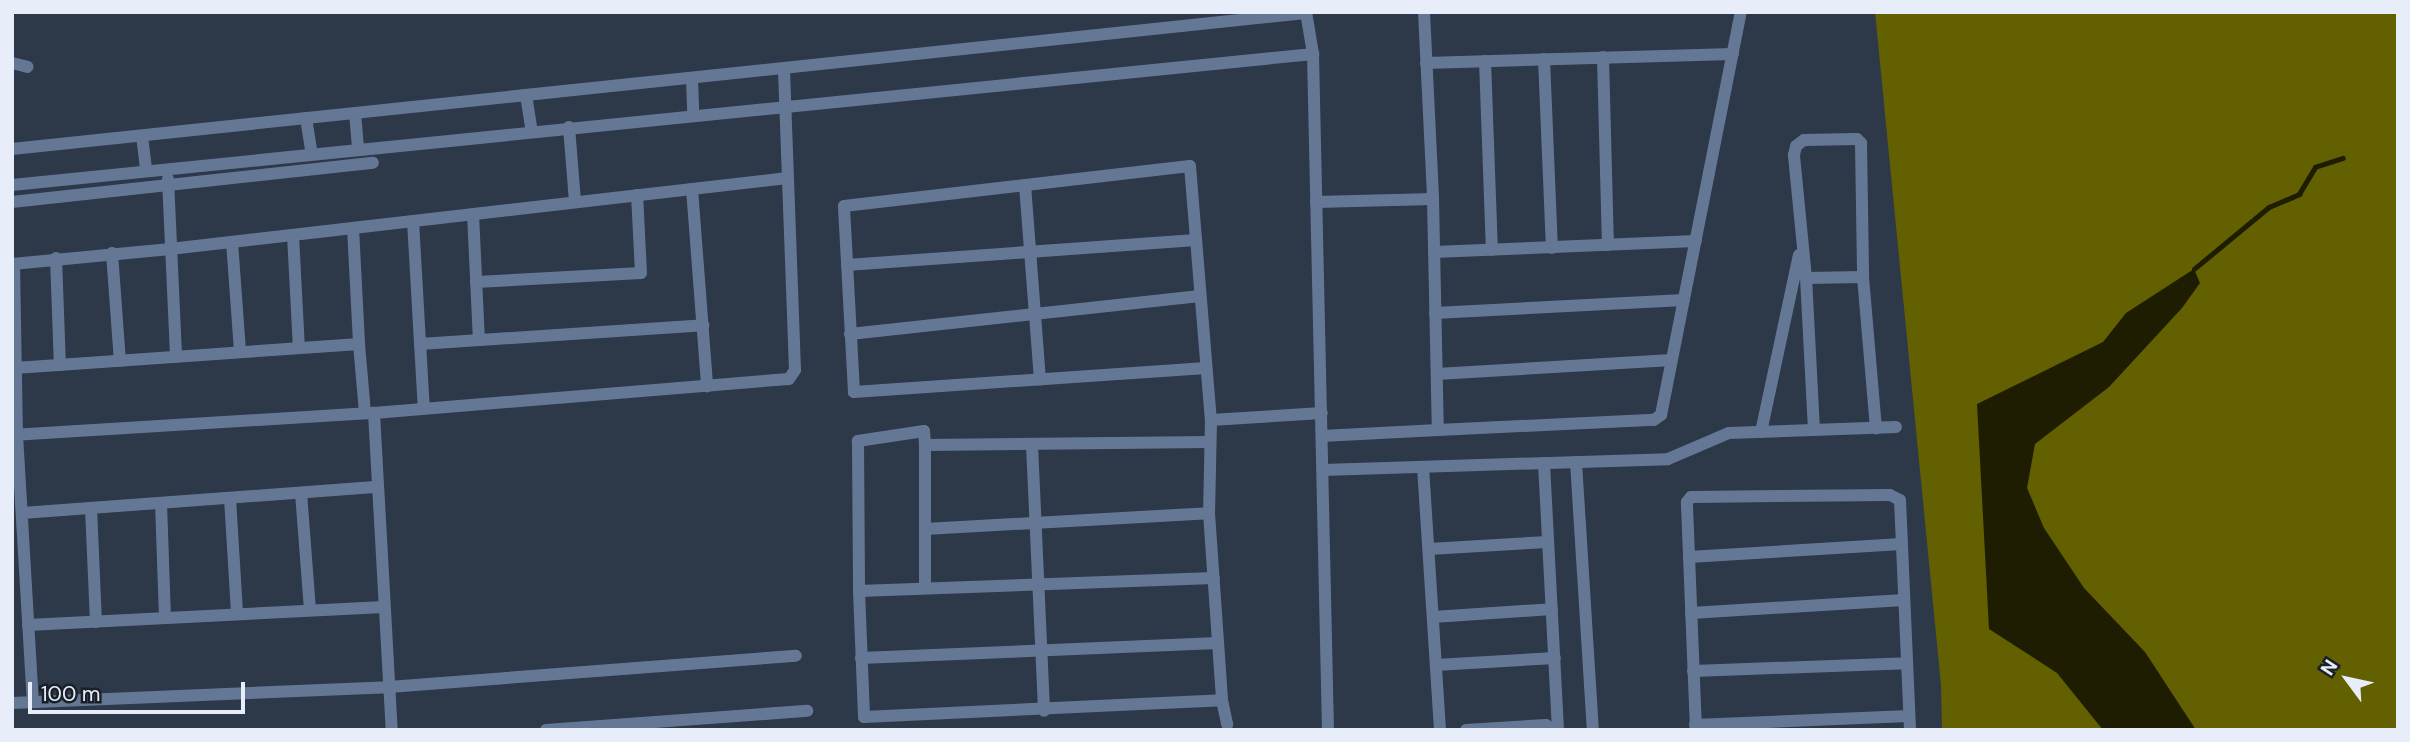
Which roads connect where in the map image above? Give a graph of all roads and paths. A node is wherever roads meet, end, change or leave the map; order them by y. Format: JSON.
{"nodes":[{"id":1,"x":1424,"y":12,"type":"edge"},
{"id":2,"x":1741,"y":12,"type":"edge"},
{"id":3,"x":1306,"y":13,"type":"edge"},
{"id":4,"x":1313,"y":54,"type":"junction"},
{"id":5,"x":1733,"y":54,"type":"junction"},
{"id":6,"x":1603,"y":57,"type":"junction"},
{"id":7,"x":1545,"y":59,"type":"junction"},
{"id":8,"x":1485,"y":61,"type":"junction"},
{"id":9,"x":1426,"y":62,"type":"junction"},
{"id":10,"x":12,"y":63,"type":"edge"},
{"id":11,"x":28,"y":67,"type":"dead end"},
{"id":12,"x":784,"y":68,"type":"junction"},
{"id":13,"x":692,"y":78,"type":"junction"},
{"id":14,"x":526,"y":95,"type":"junction"},
{"id":15,"x":784,"y":105,"type":"junction"},
{"id":16,"x":355,"y":114,"type":"junction"},
{"id":17,"x":693,"y":114,"type":"junction"},
{"id":18,"x":306,"y":118,"type":"junction"},
{"id":19,"x":569,"y":127,"type":"junction"},
{"id":20,"x":532,"y":131,"type":"junction"},
{"id":21,"x":142,"y":136,"type":"junction"},
{"id":22,"x":12,"y":149,"type":"edge"},
{"id":23,"x":358,"y":149,"type":"junction"},
{"id":24,"x":312,"y":154,"type":"junction"},
{"id":25,"x":373,"y":163,"type":"dead end"},
{"id":26,"x":169,"y":169,"type":"junction"},
{"id":27,"x":146,"y":171,"type":"junction"},
{"id":28,"x":787,"y":178,"type":"junction"},
{"id":29,"x":12,"y":184,"type":"edge"},
{"id":30,"x":1025,"y":185,"type":"junction"},
{"id":31,"x":168,"y":186,"type":"junction"},
{"id":32,"x":692,"y":189,"type":"junction"},
{"id":33,"x":637,"y":195,"type":"junction"},
{"id":34,"x":1433,"y":199,"type":"junction"},
{"id":35,"x":12,"y":202,"type":"edge"},
{"id":36,"x":575,"y":202,"type":"junction"},
{"id":37,"x":1317,"y":202,"type":"junction"},
{"id":38,"x":473,"y":214,"type":"junction"},
{"id":39,"x":413,"y":221,"type":"junction"},
{"id":40,"x":353,"y":228,"type":"junction"},
{"id":41,"x":293,"y":235,"type":"junction"},
{"id":42,"x":1196,"y":240,"type":"junction"},
{"id":43,"x":232,"y":242,"type":"junction"},
{"id":44,"x":1696,"y":242,"type":"junction"},
{"id":45,"x":1608,"y":245,"type":"junction"},
{"id":46,"x":1552,"y":248,"type":"junction"},
{"id":47,"x":1801,"y":248,"type":"junction"},
{"id":48,"x":170,"y":249,"type":"junction"},
{"id":49,"x":1492,"y":250,"type":"junction"},
{"id":50,"x":1030,"y":252,"type":"junction"},
{"id":51,"x":1434,"y":252,"type":"junction"},
{"id":52,"x":112,"y":253,"type":"junction"},
{"id":53,"x":56,"y":257,"type":"junction"},
{"id":54,"x":13,"y":264,"type":"edge"},
{"id":55,"x":847,"y":265,"type":"junction"},
{"id":56,"x":1863,"y":277,"type":"junction"},
{"id":57,"x":1806,"y":278,"type":"junction"},
{"id":58,"x":476,"y":282,"type":"junction"},
{"id":59,"x":1200,"y":296,"type":"junction"},
{"id":60,"x":1684,"y":300,"type":"junction"},
{"id":61,"x":1436,"y":313,"type":"junction"},
{"id":62,"x":1035,"y":314,"type":"junction"},
{"id":63,"x":703,"y":325,"type":"junction"},
{"id":64,"x":850,"y":334,"type":"junction"},
{"id":65,"x":479,"y":340,"type":"junction"},
{"id":66,"x":359,"y":344,"type":"junction"},
{"id":67,"x":421,"y":344,"type":"junction"},
{"id":68,"x":299,"y":348,"type":"junction"},
{"id":69,"x":240,"y":352,"type":"junction"},
{"id":70,"x":176,"y":357,"type":"junction"},
{"id":71,"x":1672,"y":360,"type":"junction"},
{"id":72,"x":120,"y":361,"type":"junction"},
{"id":73,"x":60,"y":365,"type":"junction"},
{"id":74,"x":15,"y":368,"type":"junction"},
{"id":75,"x":1206,"y":368,"type":"junction"},
{"id":76,"x":1437,"y":374,"type":"junction"},
{"id":77,"x":1040,"y":379,"type":"junction"},
{"id":78,"x":708,"y":386,"type":"junction"},
{"id":79,"x":424,"y":408,"type":"junction"},
{"id":80,"x":369,"y":413,"type":"junction"},
{"id":81,"x":1322,"y":413,"type":"junction"},
{"id":82,"x":1211,"y":420,"type":"junction"},
{"id":83,"x":1876,"y":428,"type":"junction"},
{"id":84,"x":1896,"y":428,"type":"dead end"},
{"id":85,"x":1438,"y":430,"type":"junction"},
{"id":86,"x":1814,"y":430,"type":"junction"},
{"id":87,"x":1761,"y":432,"type":"junction"},
{"id":88,"x":15,"y":435,"type":"edge"},
{"id":89,"x":1322,"y":436,"type":"junction"},
{"id":90,"x":1210,"y":442,"type":"junction"},
{"id":91,"x":925,"y":445,"type":"junction"},
{"id":92,"x":1032,"y":445,"type":"junction"},
{"id":93,"x":1576,"y":462,"type":"junction"},
{"id":94,"x":1544,"y":463,"type":"junction"},
{"id":95,"x":1423,"y":467,"type":"junction"},
{"id":96,"x":1323,"y":470,"type":"junction"},
{"id":97,"x":378,"y":487,"type":"junction"},
{"id":98,"x":301,"y":493,"type":"junction"},
{"id":99,"x":230,"y":498,"type":"junction"},
{"id":100,"x":161,"y":503,"type":"junction"},
{"id":101,"x":91,"y":508,"type":"junction"},
{"id":102,"x":22,"y":513,"type":"junction"},
{"id":103,"x":1209,"y":513,"type":"junction"},
{"id":104,"x":1035,"y":523,"type":"junction"},
{"id":105,"x":925,"y":528,"type":"junction"},
{"id":106,"x":1548,"y":542,"type":"junction"},
{"id":107,"x":1902,"y":544,"type":"junction"},
{"id":108,"x":1429,"y":549,"type":"junction"},
{"id":109,"x":1689,"y":557,"type":"junction"},
{"id":110,"x":1214,"y":578,"type":"junction"},
{"id":111,"x":1036,"y":584,"type":"junction"},
{"id":112,"x":925,"y":589,"type":"junction"},
{"id":113,"x":859,"y":591,"type":"junction"},
{"id":114,"x":1904,"y":600,"type":"junction"},
{"id":115,"x":384,"y":607,"type":"junction"},
{"id":116,"x":1552,"y":609,"type":"junction"},
{"id":117,"x":310,"y":610,"type":"junction"},
{"id":118,"x":1691,"y":613,"type":"junction"},
{"id":119,"x":237,"y":614,"type":"junction"},
{"id":120,"x":1433,"y":617,"type":"junction"},
{"id":121,"x":165,"y":618,"type":"junction"},
{"id":122,"x":96,"y":622,"type":"junction"},
{"id":123,"x":28,"y":625,"type":"junction"},
{"id":124,"x":1218,"y":643,"type":"junction"},
{"id":125,"x":1040,"y":650,"type":"junction"},
{"id":126,"x":796,"y":656,"type":"dead end"},
{"id":127,"x":861,"y":658,"type":"junction"},
{"id":128,"x":1555,"y":658,"type":"junction"},
{"id":129,"x":1907,"y":663,"type":"junction"},
{"id":130,"x":1436,"y":665,"type":"junction"},
{"id":131,"x":1693,"y":671,"type":"junction"},
{"id":132,"x":389,"y":687,"type":"junction"},
{"id":133,"x":1222,"y":700,"type":"junction"},
{"id":134,"x":33,"y":702,"type":"junction"},
{"id":135,"x":12,"y":703,"type":"edge"},
{"id":136,"x":1044,"y":710,"type":"junction"},
{"id":137,"x":807,"y":711,"type":"dead end"},
{"id":138,"x":1909,"y":716,"type":"junction"},
{"id":139,"x":1227,"y":724,"type":"dead end"},
{"id":140,"x":1695,"y":727,"type":"edge"},
{"id":141,"x":392,"y":730,"type":"edge"},
{"id":142,"x":546,"y":730,"type":"edge"},
{"id":143,"x":1328,"y":730,"type":"edge"},
{"id":144,"x":1440,"y":730,"type":"edge"},
{"id":145,"x":1466,"y":730,"type":"edge"},
{"id":146,"x":1556,"y":730,"type":"edge"},
{"id":147,"x":1593,"y":730,"type":"edge"},
{"id":148,"x":1910,"y":730,"type":"edge"}],
"edges":[{"from":1,"to":9,"type":"street"},
{"from":2,"to":5,"type":"street"},
{"from":3,"to":4,"type":"street"},
{"from":3,"to":12,"type":"street"},
{"from":4,"to":15,"type":"street"},
{"from":4,"to":37,"type":"street"},
{"from":5,"to":6,"type":"street"},
{"from":5,"to":44,"type":"street"},
{"from":6,"to":7,"type":"street"},
{"from":6,"to":45,"type":"street"},
{"from":7,"to":8,"type":"street"},
{"from":7,"to":46,"type":"street"},
{"from":8,"to":9,"type":"street"},
{"from":8,"to":49,"type":"street"},
{"from":9,"to":34,"type":"street"},
{"from":10,"to":11,"type":"street"},
{"from":12,"to":13,"type":"street"},
{"from":12,"to":15,"type":"street"},
{"from":13,"to":14,"type":"street"},
{"from":13,"to":17,"type":"street"},
{"from":14,"to":16,"type":"street"},
{"from":14,"to":20,"type":"street"},
{"from":15,"to":17,"type":"street"},
{"from":15,"to":28,"type":"street"},
{"from":16,"to":18,"type":"street"},
{"from":16,"to":23,"type":"street"},
{"from":17,"to":19,"type":"street"},
{"from":18,"to":21,"type":"street"},
{"from":18,"to":24,"type":"street"},
{"from":19,"to":20,"type":"street"},
{"from":19,"to":36,"type":"street"},
{"from":20,"to":23,"type":"street"},
{"from":21,"to":22,"type":"street"},
{"from":21,"to":27,"type":"street"},
{"from":23,"to":24,"type":"street"},
{"from":24,"to":26,"type":"street"},
{"from":25,"to":31,"type":"street"},
{"from":26,"to":27,"type":"street"},
{"from":26,"to":31,"type":"street"},
{"from":27,"to":29,"type":"street"},
{"from":28,"to":32,"type":"street"},
{"from":28,"to":78,"type":"street"},
{"from":30,"to":42,"type":"street"},
{"from":30,"to":50,"type":"street"},
{"from":30,"to":55,"type":"street"},
{"from":31,"to":35,"type":"street"},
{"from":31,"to":48,"type":"street"},
{"from":32,"to":33,"type":"street"},
{"from":32,"to":63,"type":"street"},
{"from":33,"to":36,"type":"street"},
{"from":33,"to":58,"type":"street"},
{"from":34,"to":37,"type":"street"},
{"from":34,"to":51,"type":"street"},
{"from":36,"to":38,"type":"street"},
{"from":37,"to":81,"type":"street"},
{"from":38,"to":39,"type":"street"},
{"from":38,"to":58,"type":"street"},
{"from":39,"to":40,"type":"street"},
{"from":39,"to":67,"type":"street"},
{"from":40,"to":41,"type":"street"},
{"from":40,"to":66,"type":"street"},
{"from":41,"to":43,"type":"street"},
{"from":41,"to":68,"type":"street"},
{"from":42,"to":50,"type":"street"},
{"from":42,"to":59,"type":"street"},
{"from":43,"to":48,"type":"street"},
{"from":43,"to":69,"type":"street"},
{"from":44,"to":45,"type":"street"},
{"from":44,"to":60,"type":"street"},
{"from":45,"to":46,"type":"street"},
{"from":46,"to":49,"type":"street"},
{"from":47,"to":56,"type":"street"},
{"from":47,"to":57,"type":"street"},
{"from":47,"to":87,"type":"street"},
{"from":48,"to":52,"type":"street"},
{"from":48,"to":70,"type":"street"},
{"from":49,"to":51,"type":"street"},
{"from":50,"to":55,"type":"street"},
{"from":50,"to":62,"type":"street"},
{"from":51,"to":61,"type":"street"},
{"from":52,"to":53,"type":"street"},
{"from":52,"to":72,"type":"street"},
{"from":53,"to":54,"type":"street"},
{"from":53,"to":73,"type":"street"},
{"from":54,"to":74,"type":"street"},
{"from":55,"to":64,"type":"street"},
{"from":56,"to":57,"type":"street"},
{"from":56,"to":83,"type":"street"},
{"from":57,"to":86,"type":"street"},
{"from":58,"to":65,"type":"street"},
{"from":59,"to":62,"type":"street"},
{"from":59,"to":75,"type":"street"},
{"from":60,"to":61,"type":"street"},
{"from":60,"to":71,"type":"street"},
{"from":61,"to":76,"type":"street"},
{"from":62,"to":64,"type":"street"},
{"from":62,"to":77,"type":"street"},
{"from":63,"to":65,"type":"street"},
{"from":63,"to":78,"type":"street"},
{"from":64,"to":77,"type":"street"},
{"from":65,"to":67,"type":"street"},
{"from":66,"to":68,"type":"street"},
{"from":66,"to":80,"type":"street"},
{"from":67,"to":79,"type":"street"},
{"from":68,"to":69,"type":"street"},
{"from":69,"to":70,"type":"street"},
{"from":70,"to":72,"type":"street"},
{"from":71,"to":76,"type":"street"},
{"from":71,"to":85,"type":"street"},
{"from":72,"to":73,"type":"street"},
{"from":73,"to":74,"type":"street"},
{"from":74,"to":88,"type":"street"},
{"from":75,"to":77,"type":"street"},
{"from":75,"to":82,"type":"street"},
{"from":76,"to":85,"type":"street"},
{"from":78,"to":79,"type":"street"},
{"from":79,"to":80,"type":"street"},
{"from":80,"to":88,"type":"street"},
{"from":80,"to":97,"type":"street"},
{"from":81,"to":82,"type":"street"},
{"from":81,"to":89,"type":"street"},
{"from":82,"to":90,"type":"street"},
{"from":83,"to":84,"type":"street"},
{"from":83,"to":86,"type":"street"},
{"from":85,"to":89,"type":"street"},
{"from":86,"to":87,"type":"street"},
{"from":87,"to":93,"type":"street"},
{"from":88,"to":102,"type":"street"},
{"from":89,"to":96,"type":"street"},
{"from":90,"to":92,"type":"street"},
{"from":90,"to":103,"type":"street"},
{"from":91,"to":92,"type":"street"},
{"from":91,"to":105,"type":"street"},
{"from":91,"to":113,"type":"street"},
{"from":92,"to":104,"type":"street"},
{"from":93,"to":94,"type":"street"},
{"from":93,"to":147,"type":"street"},
{"from":94,"to":95,"type":"street"},
{"from":94,"to":106,"type":"street"},
{"from":95,"to":96,"type":"street"},
{"from":95,"to":108,"type":"street"},
{"from":96,"to":143,"type":"street"},
{"from":97,"to":98,"type":"street"},
{"from":97,"to":115,"type":"street"},
{"from":98,"to":99,"type":"street"},
{"from":98,"to":117,"type":"street"},
{"from":99,"to":100,"type":"street"},
{"from":99,"to":119,"type":"street"},
{"from":100,"to":101,"type":"street"},
{"from":100,"to":121,"type":"street"},
{"from":101,"to":102,"type":"street"},
{"from":101,"to":122,"type":"street"},
{"from":102,"to":123,"type":"street"},
{"from":103,"to":104,"type":"street"},
{"from":103,"to":110,"type":"street"},
{"from":104,"to":105,"type":"street"},
{"from":104,"to":111,"type":"street"},
{"from":105,"to":112,"type":"street"},
{"from":106,"to":108,"type":"street"},
{"from":106,"to":116,"type":"street"},
{"from":107,"to":109,"type":"street"},
{"from":107,"to":109,"type":"street"},
{"from":107,"to":114,"type":"street"},
{"from":108,"to":120,"type":"street"},
{"from":109,"to":118,"type":"street"},
{"from":110,"to":111,"type":"street"},
{"from":110,"to":124,"type":"street"},
{"from":111,"to":112,"type":"street"},
{"from":111,"to":125,"type":"street"},
{"from":112,"to":113,"type":"street"},
{"from":113,"to":127,"type":"street"},
{"from":114,"to":118,"type":"street"},
{"from":114,"to":129,"type":"street"},
{"from":115,"to":117,"type":"street"},
{"from":115,"to":132,"type":"street"},
{"from":116,"to":120,"type":"street"},
{"from":116,"to":128,"type":"street"},
{"from":117,"to":119,"type":"street"},
{"from":118,"to":131,"type":"street"},
{"from":119,"to":121,"type":"street"},
{"from":120,"to":130,"type":"street"},
{"from":121,"to":122,"type":"street"},
{"from":122,"to":123,"type":"street"},
{"from":123,"to":134,"type":"street"},
{"from":124,"to":125,"type":"street"},
{"from":124,"to":133,"type":"street"},
{"from":125,"to":127,"type":"street"},
{"from":125,"to":136,"type":"street"},
{"from":126,"to":132,"type":"street"},
{"from":127,"to":136,"type":"street"},
{"from":128,"to":130,"type":"street"},
{"from":128,"to":146,"type":"street"},
{"from":129,"to":131,"type":"street"},
{"from":129,"to":138,"type":"street"},
{"from":130,"to":144,"type":"street"},
{"from":131,"to":140,"type":"street"},
{"from":132,"to":134,"type":"street"},
{"from":132,"to":141,"type":"street"},
{"from":133,"to":136,"type":"street"},
{"from":133,"to":139,"type":"street"},
{"from":134,"to":135,"type":"street"},
{"from":137,"to":142,"type":"street"},
{"from":138,"to":140,"type":"street"},
{"from":138,"to":148,"type":"street"},
{"from":145,"to":146,"type":"street"}]}
